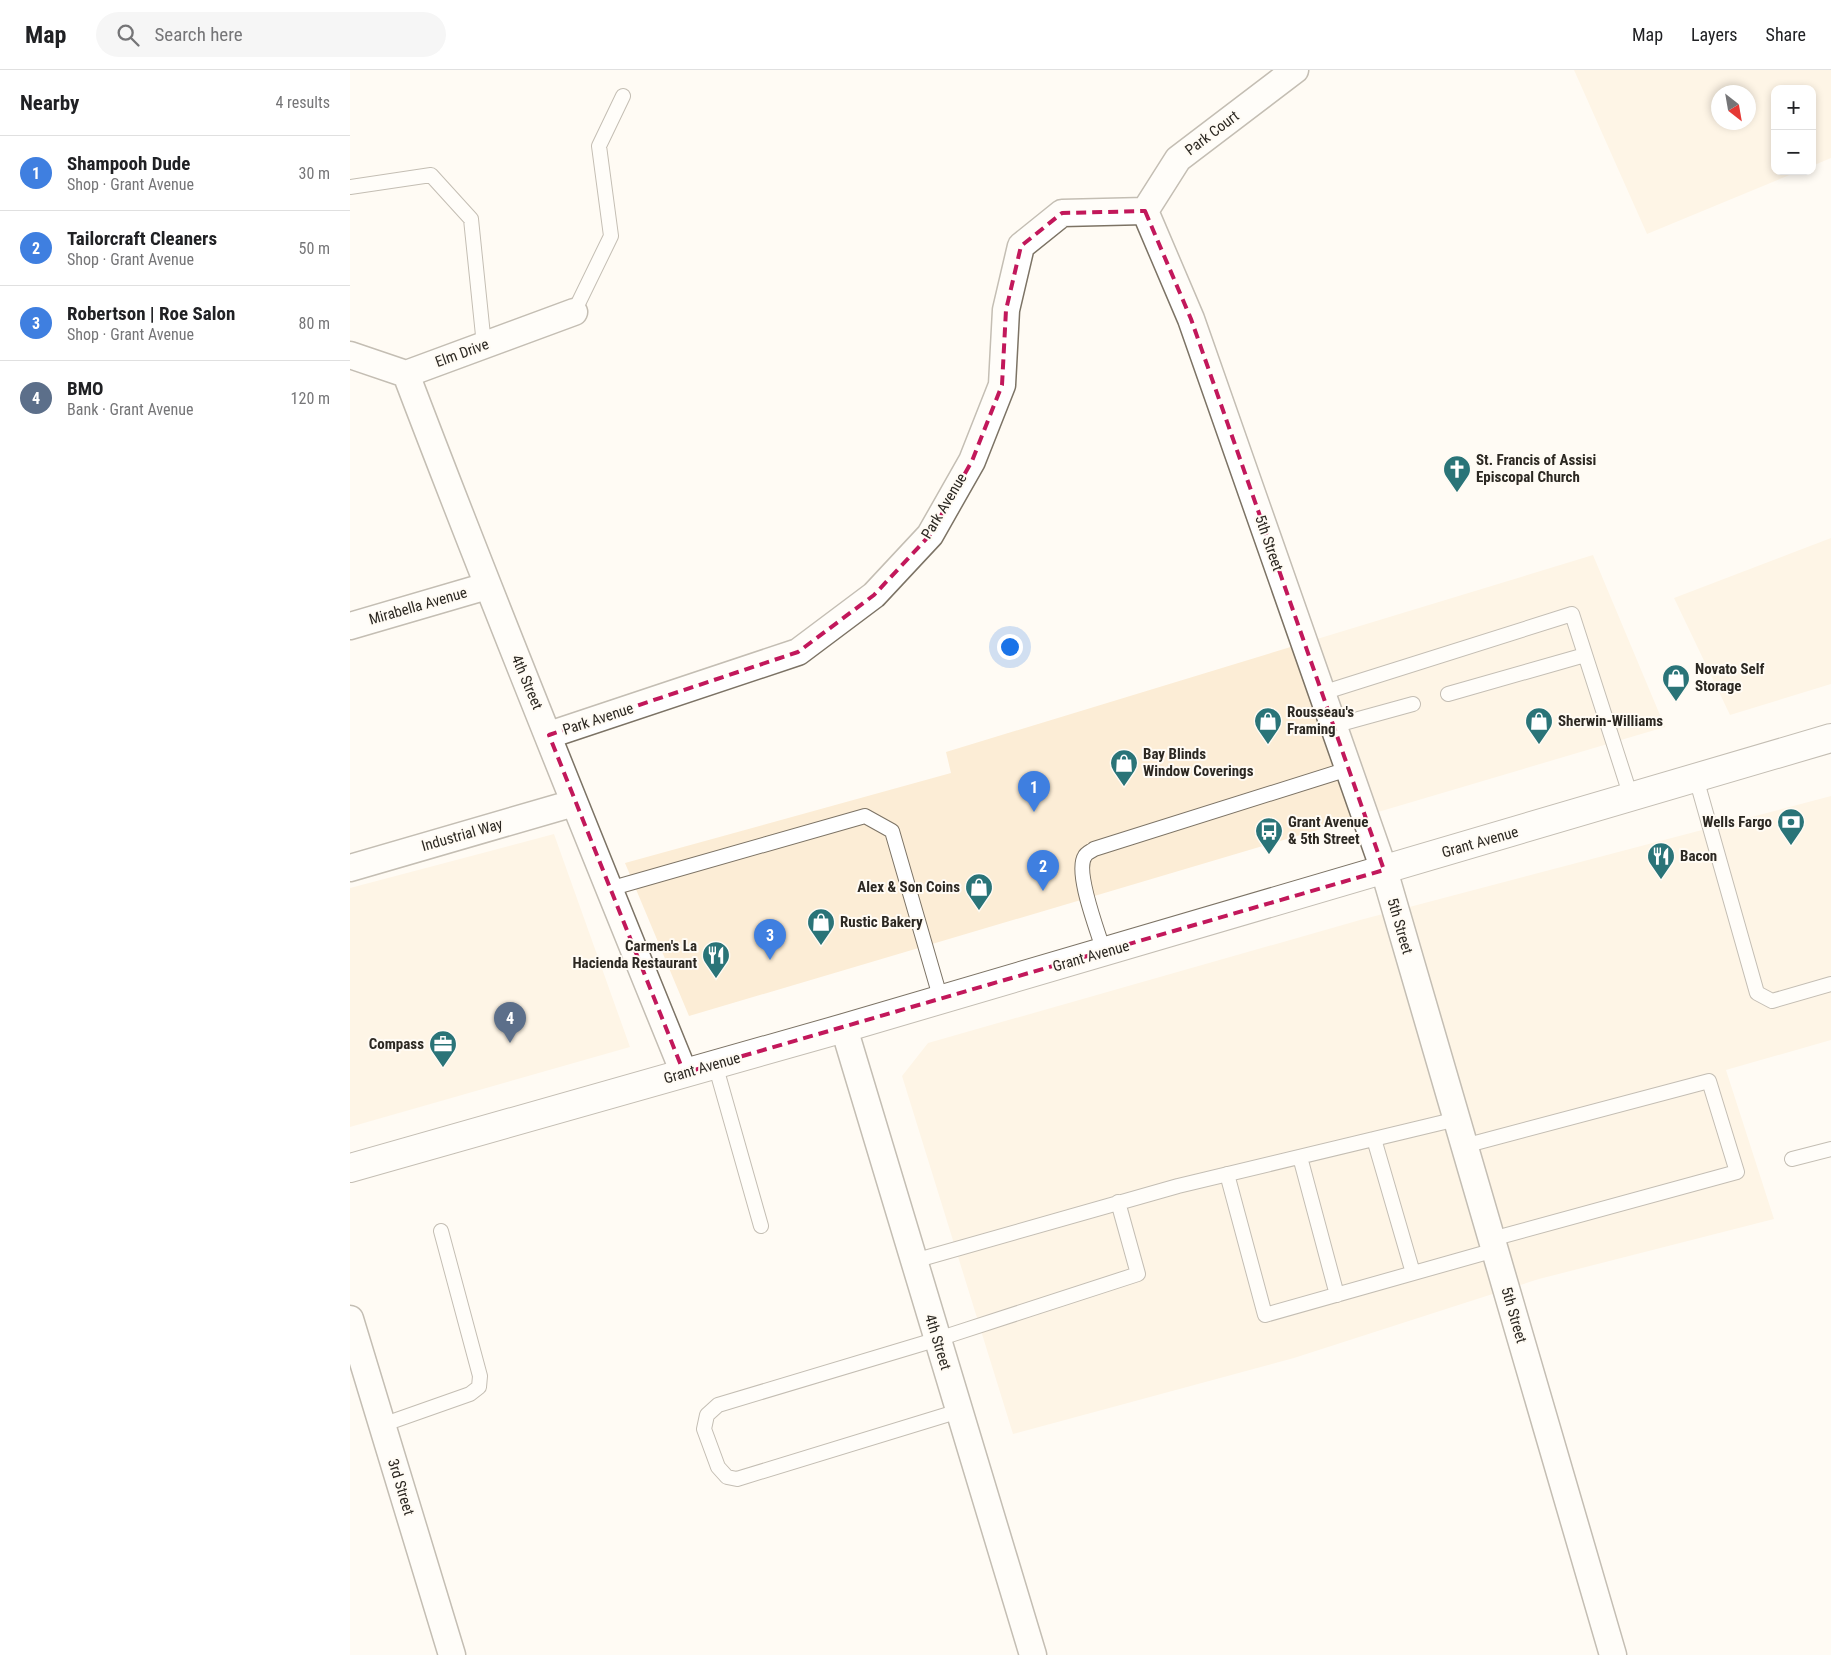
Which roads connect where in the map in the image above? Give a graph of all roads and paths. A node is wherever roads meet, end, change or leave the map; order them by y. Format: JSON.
{"nodes":[{"id":1,"x":1295,"y":70,"type":"edge"},
{"id":2,"x":623,"y":96,"type":"dead end"},
{"id":3,"x":350,"y":187,"type":"edge"},
{"id":4,"x":1145,"y":211,"type":"junction"},
{"id":5,"x":574,"y":312,"type":"joint"},
{"id":6,"x":484,"y":345,"type":"junction"},
{"id":7,"x":350,"y":355,"type":"edge"},
{"id":8,"x":406,"y":374,"type":"junction"},
{"id":9,"x":487,"y":586,"type":"junction"},
{"id":10,"x":350,"y":626,"type":"edge"},
{"id":11,"x":1585,"y":655,"type":"junction"},
{"id":12,"x":1322,"y":693,"type":"junction"},
{"id":13,"x":1448,"y":694,"type":"dead end"},
{"id":14,"x":1413,"y":704,"type":"dead end"},
{"id":15,"x":1334,"y":726,"type":"junction"},
{"id":16,"x":549,"y":735,"type":"junction"},
{"id":17,"x":1831,"y":738,"type":"edge"},
{"id":18,"x":1348,"y":769,"type":"junction"},
{"id":19,"x":1696,"y":778,"type":"junction"},
{"id":20,"x":1631,"y":797,"type":"junction"},
{"id":21,"x":574,"y":803,"type":"junction"},
{"id":22,"x":350,"y":868,"type":"edge"},
{"id":23,"x":1384,"y":870,"type":"junction"},
{"id":24,"x":609,"y":888,"type":"junction"},
{"id":25,"x":1104,"y":952,"type":"junction"},
{"id":26,"x":1831,"y":984,"type":"edge"},
{"id":27,"x":941,"y":1000,"type":"junction"},
{"id":28,"x":844,"y":1028,"type":"junction"},
{"id":29,"x":715,"y":1064,"type":"junction"},
{"id":30,"x":684,"y":1072,"type":"junction"},
{"id":31,"x":1457,"y":1119,"type":"junction"},
{"id":32,"x":1374,"y":1139,"type":"junction"},
{"id":33,"x":1464,"y":1146,"type":"junction"},
{"id":34,"x":1831,"y":1149,"type":"edge"},
{"id":35,"x":1300,"y":1157,"type":"junction"},
{"id":36,"x":1792,"y":1159,"type":"dead end"},
{"id":37,"x":350,"y":1168,"type":"edge"},
{"id":38,"x":1227,"y":1174,"type":"junction"},
{"id":39,"x":1118,"y":1202,"type":"junction"},
{"id":40,"x":761,"y":1226,"type":"dead end"},
{"id":41,"x":441,"y":1231,"type":"dead end"},
{"id":42,"x":1493,"y":1244,"type":"junction"},
{"id":43,"x":914,"y":1261,"type":"junction"},
{"id":44,"x":1413,"y":1273,"type":"junction"},
{"id":45,"x":1337,"y":1295,"type":"junction"},
{"id":46,"x":350,"y":1318,"type":"edge"},
{"id":47,"x":938,"y":1339,"type":"junction"},
{"id":48,"x":959,"y":1411,"type":"junction"},
{"id":49,"x":382,"y":1425,"type":"junction"},
{"id":50,"x":452,"y":1655,"type":"edge"},
{"id":51,"x":1032,"y":1655,"type":"edge"},
{"id":52,"x":1613,"y":1655,"type":"edge"}],
"edges":[{"from":1,"to":4,"type":"street","name":"Park Court"},
{"from":2,"to":5,"type":"lane"},
{"from":3,"to":6,"type":"lane"},
{"from":4,"to":12,"type":"street","name":"5th Street"},
{"from":4,"to":16,"type":"street","name":"Park Avenue"},
{"from":5,"to":6,"type":"street","name":"Elm Drive"},
{"from":6,"to":8,"type":"street","name":"Elm Drive"},
{"from":7,"to":8,"type":"street"},
{"from":8,"to":9,"type":"street","name":"4th Street"},
{"from":9,"to":10,"type":"street","name":"Mirabella Avenue"},
{"from":9,"to":16,"type":"street","name":"4th Street"},
{"from":11,"to":12,"type":"lane"},
{"from":11,"to":13,"type":"lane"},
{"from":11,"to":20,"type":"lane"},
{"from":12,"to":15,"type":"street","name":"5th Street"},
{"from":14,"to":15,"type":"lane"},
{"from":15,"to":18,"type":"street","name":"5th Street"},
{"from":16,"to":21,"type":"street","name":"4th Street"},
{"from":17,"to":19,"type":"street","name":"Grant Avenue"},
{"from":18,"to":23,"type":"street","name":"5th Street"},
{"from":18,"to":25,"type":"lane"},
{"from":19,"to":20,"type":"street","name":"Grant Avenue"},
{"from":19,"to":26,"type":"lane"},
{"from":20,"to":23,"type":"street","name":"Grant Avenue"},
{"from":21,"to":22,"type":"street","name":"Industrial Way"},
{"from":21,"to":24,"type":"street","name":"4th Street"},
{"from":23,"to":25,"type":"street","name":"Grant Avenue"},
{"from":23,"to":31,"type":"street","name":"5th Street"},
{"from":24,"to":27,"type":"lane"},
{"from":24,"to":30,"type":"street","name":"4th Street"},
{"from":25,"to":27,"type":"street","name":"Grant Avenue"},
{"from":27,"to":28,"type":"street","name":"Grant Avenue"},
{"from":28,"to":29,"type":"street","name":"Grant Avenue"},
{"from":28,"to":43,"type":"street","name":"4th Street"},
{"from":29,"to":30,"type":"street","name":"Grant Avenue"},
{"from":29,"to":40,"type":"lane"},
{"from":30,"to":37,"type":"street","name":"Grant Avenue"},
{"from":31,"to":32,"type":"lane"},
{"from":31,"to":33,"type":"street","name":"5th Street"},
{"from":32,"to":35,"type":"lane"},
{"from":32,"to":44,"type":"lane"},
{"from":33,"to":42,"type":"street","name":"5th Street"},
{"from":33,"to":42,"type":"lane"},
{"from":34,"to":36,"type":"lane"},
{"from":35,"to":38,"type":"lane"},
{"from":35,"to":45,"type":"lane"},
{"from":38,"to":39,"type":"lane"},
{"from":38,"to":45,"type":"lane"},
{"from":39,"to":43,"type":"lane"},
{"from":39,"to":47,"type":"lane"},
{"from":41,"to":49,"type":"lane"},
{"from":42,"to":44,"type":"lane"},
{"from":42,"to":52,"type":"street","name":"5th Street"},
{"from":43,"to":47,"type":"street","name":"4th Street"},
{"from":44,"to":45,"type":"lane"},
{"from":46,"to":49,"type":"street","name":"3rd Street"},
{"from":47,"to":48,"type":"street","name":"4th Street"},
{"from":47,"to":48,"type":"lane"},
{"from":48,"to":51,"type":"street","name":"4th Street"},
{"from":49,"to":50,"type":"street","name":"3rd Street"}]}
